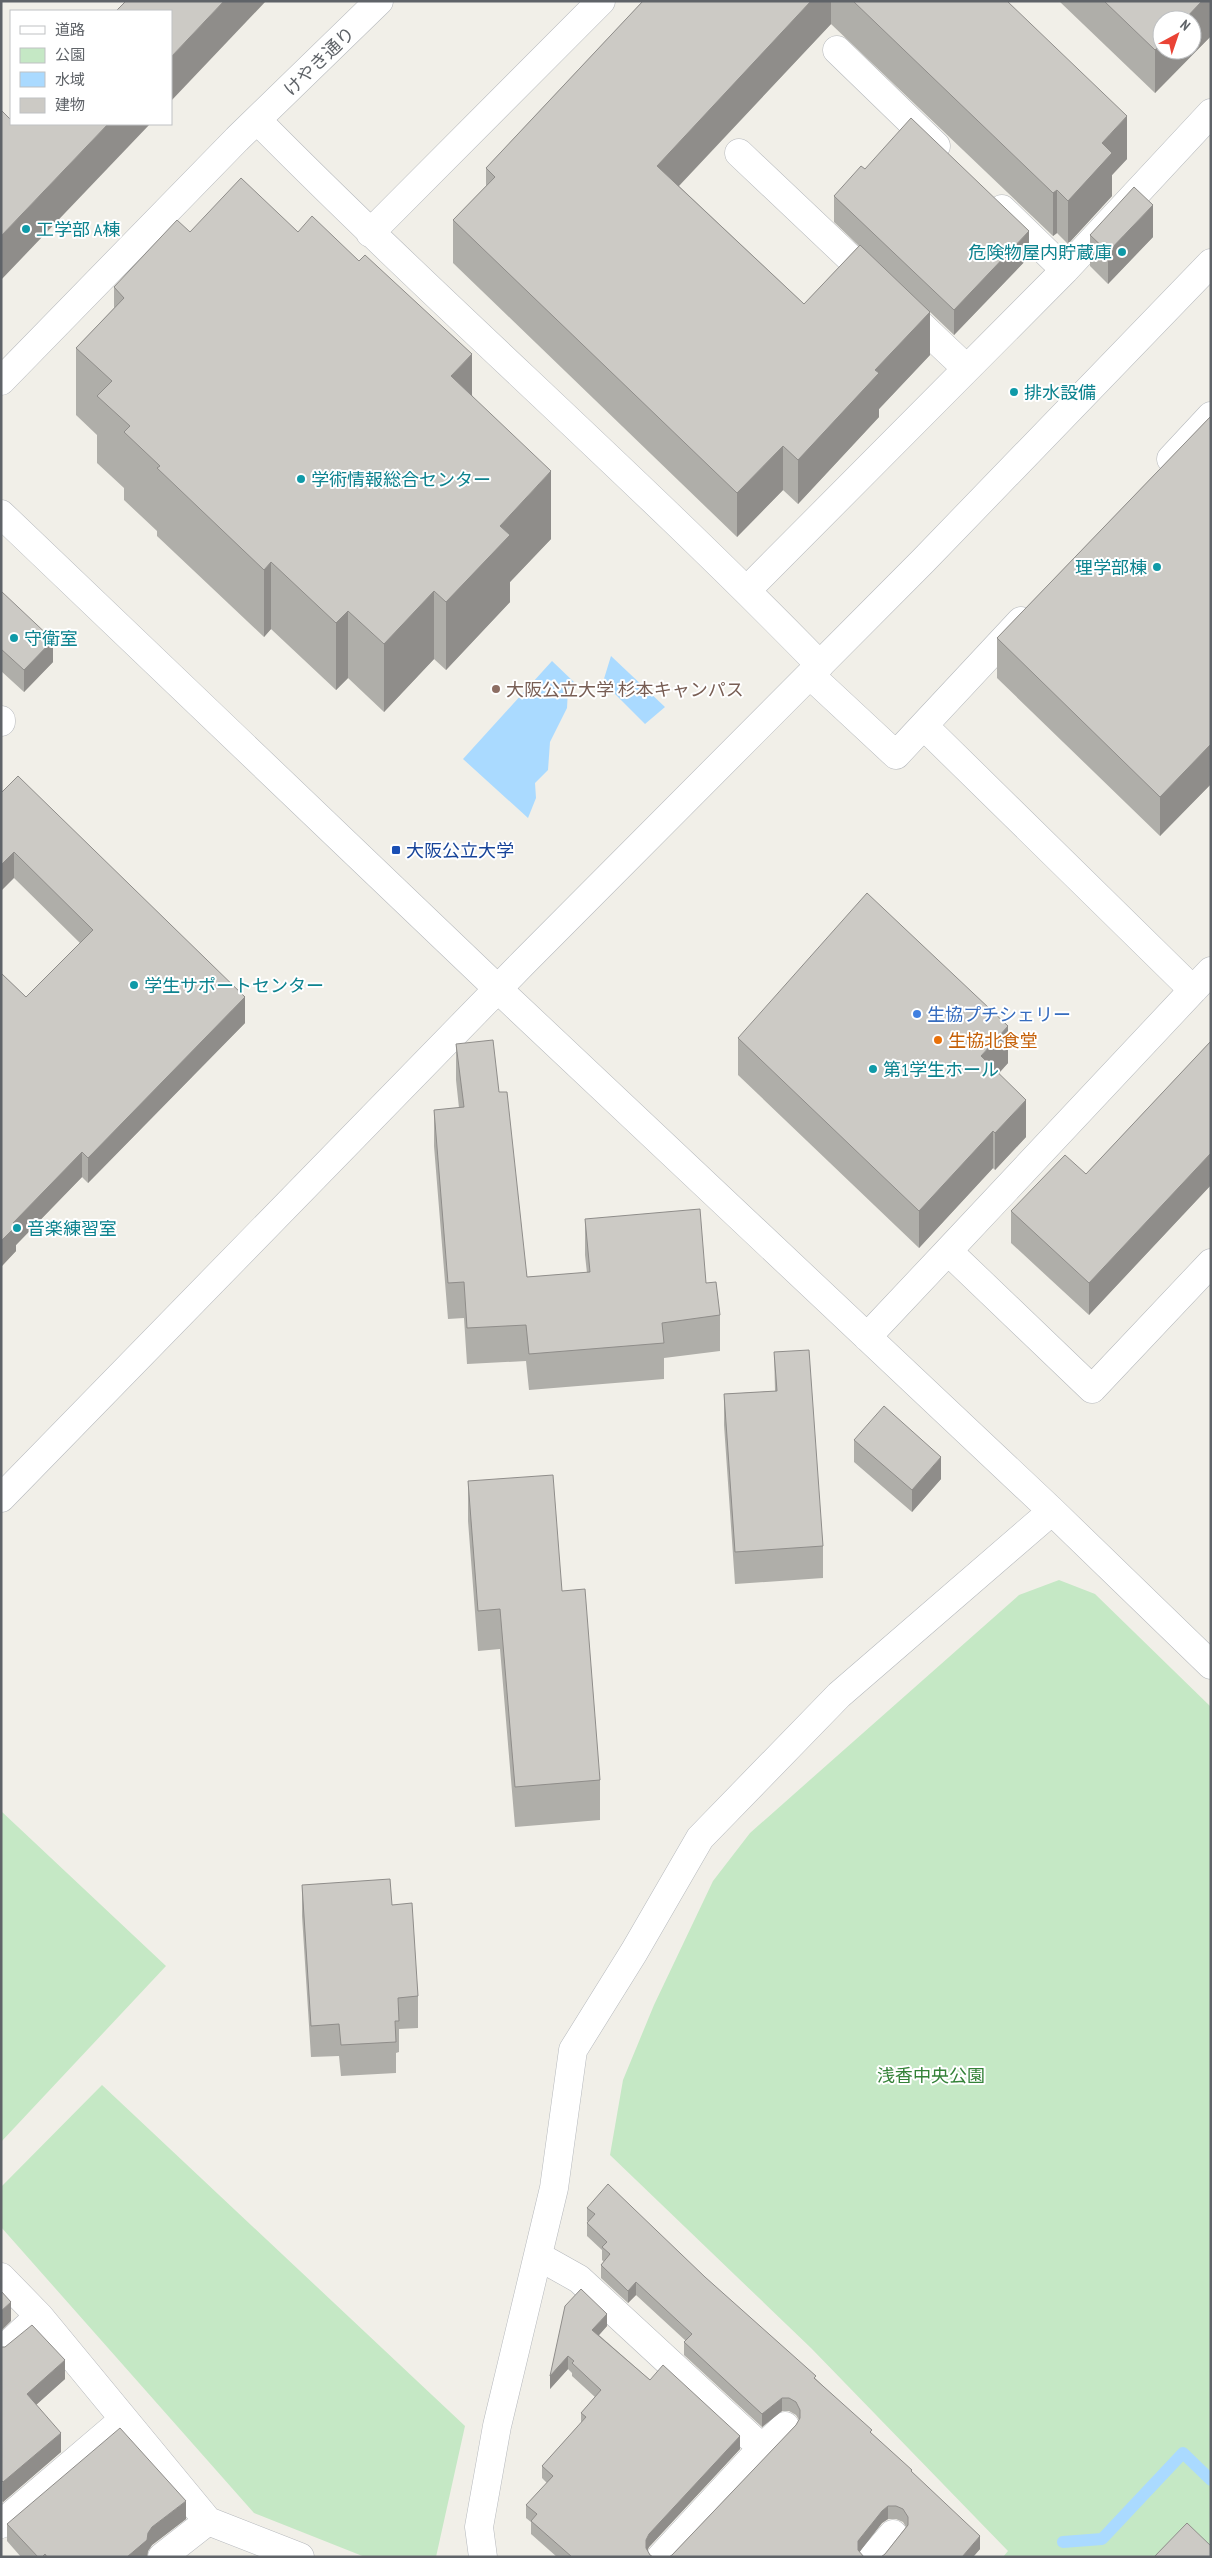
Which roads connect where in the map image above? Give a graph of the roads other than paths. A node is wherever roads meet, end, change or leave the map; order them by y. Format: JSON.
{"nodes":[{"id":1,"x":379,"y":1,"type":"edge"},
{"id":2,"x":601,"y":1,"type":"edge"},
{"id":3,"x":837,"y":50,"type":"dead end"},
{"id":4,"x":1211,"y":113,"type":"edge"},
{"id":5,"x":258,"y":121,"type":"junction"},
{"id":6,"x":739,"y":153,"type":"dead end"},
{"id":7,"x":951,"y":160,"type":"edge"},
{"id":8,"x":987,"y":194,"type":"edge"},
{"id":9,"x":370,"y":233,"type":"junction"},
{"id":10,"x":1211,"y":263,"type":"edge"},
{"id":11,"x":1066,"y":270,"type":"junction"},
{"id":12,"x":966,"y":368,"type":"junction"},
{"id":13,"x":1,"y":382,"type":"edge"},
{"id":14,"x":1211,"y":416,"type":"edge"},
{"id":15,"x":1151,"y":480,"type":"edge"},
{"id":16,"x":1,"y":514,"type":"edge"},
{"id":17,"x":747,"y":590,"type":"junction"},
{"id":18,"x":1037,"y":603,"type":"edge"},
{"id":19,"x":815,"y":670,"type":"junction"},
{"id":20,"x":924,"y":726,"type":"junction"},
{"id":21,"x":1202,"y":980,"type":"edge"},
{"id":22,"x":499,"y":990,"type":"junction"},
{"id":23,"x":948,"y":1251,"type":"junction"},
{"id":24,"x":1211,"y":1263,"type":"edge"},
{"id":25,"x":867,"y":1337,"type":"junction"},
{"id":26,"x":1,"y":1498,"type":"edge"},
{"id":27,"x":1052,"y":1511,"type":"junction"},
{"id":28,"x":1211,"y":1665,"type":"edge"},
{"id":29,"x":538,"y":2256,"type":"junction"},
{"id":30,"x":1,"y":2277,"type":"edge"},
{"id":31,"x":39,"y":2316,"type":"junction"},
{"id":32,"x":1,"y":2351,"type":"edge"},
{"id":33,"x":123,"y":2420,"type":"junction"},
{"id":34,"x":785,"y":2426,"type":"dead end"},
{"id":35,"x":762,"y":2448,"type":"junction"},
{"id":36,"x":208,"y":2520,"type":"junction"},
{"id":37,"x":1,"y":2524,"type":"edge"},
{"id":38,"x":893,"y":2534,"type":"dead end"},
{"id":39,"x":162,"y":2557,"type":"edge"},
{"id":40,"x":300,"y":2557,"type":"edge"},
{"id":41,"x":483,"y":2557,"type":"edge"},
{"id":42,"x":661,"y":2557,"type":"edge"},
{"id":43,"x":872,"y":2557,"type":"edge"}],
"edges":[{"from":1,"to":5,"type":"street","name":"けやき通り"},
{"from":2,"to":9,"type":"street"},
{"from":3,"to":7,"type":"street"},
{"from":4,"to":11,"type":"street"},
{"from":5,"to":9,"type":"street"},
{"from":5,"to":13,"type":"street","name":"けやき通り"},
{"from":6,"to":12,"type":"street"},
{"from":8,"to":11,"type":"street"},
{"from":9,"to":17,"type":"street"},
{"from":10,"to":19,"type":"street"},
{"from":11,"to":12,"type":"street"},
{"from":12,"to":17,"type":"street"},
{"from":14,"to":15,"type":"street"},
{"from":16,"to":22,"type":"street"},
{"from":17,"to":19,"type":"street"},
{"from":18,"to":20,"type":"street"},
{"from":19,"to":20,"type":"street"},
{"from":19,"to":22,"type":"street"},
{"from":20,"to":21,"type":"street"},
{"from":21,"to":23,"type":"street"},
{"from":22,"to":25,"type":"street"},
{"from":22,"to":26,"type":"street"},
{"from":23,"to":24,"type":"street"},
{"from":23,"to":25,"type":"street"},
{"from":25,"to":27,"type":"street"},
{"from":27,"to":28,"type":"street"},
{"from":27,"to":29,"type":"street"},
{"from":29,"to":35,"type":"street"},
{"from":29,"to":41,"type":"street"},
{"from":30,"to":31,"type":"street"},
{"from":31,"to":32,"type":"street"},
{"from":31,"to":33,"type":"street"},
{"from":33,"to":36,"type":"street"},
{"from":33,"to":37,"type":"street"},
{"from":34,"to":35,"type":"street"},
{"from":35,"to":42,"type":"street"},
{"from":36,"to":39,"type":"street"},
{"from":36,"to":40,"type":"street"},
{"from":38,"to":43,"type":"street"}]}
